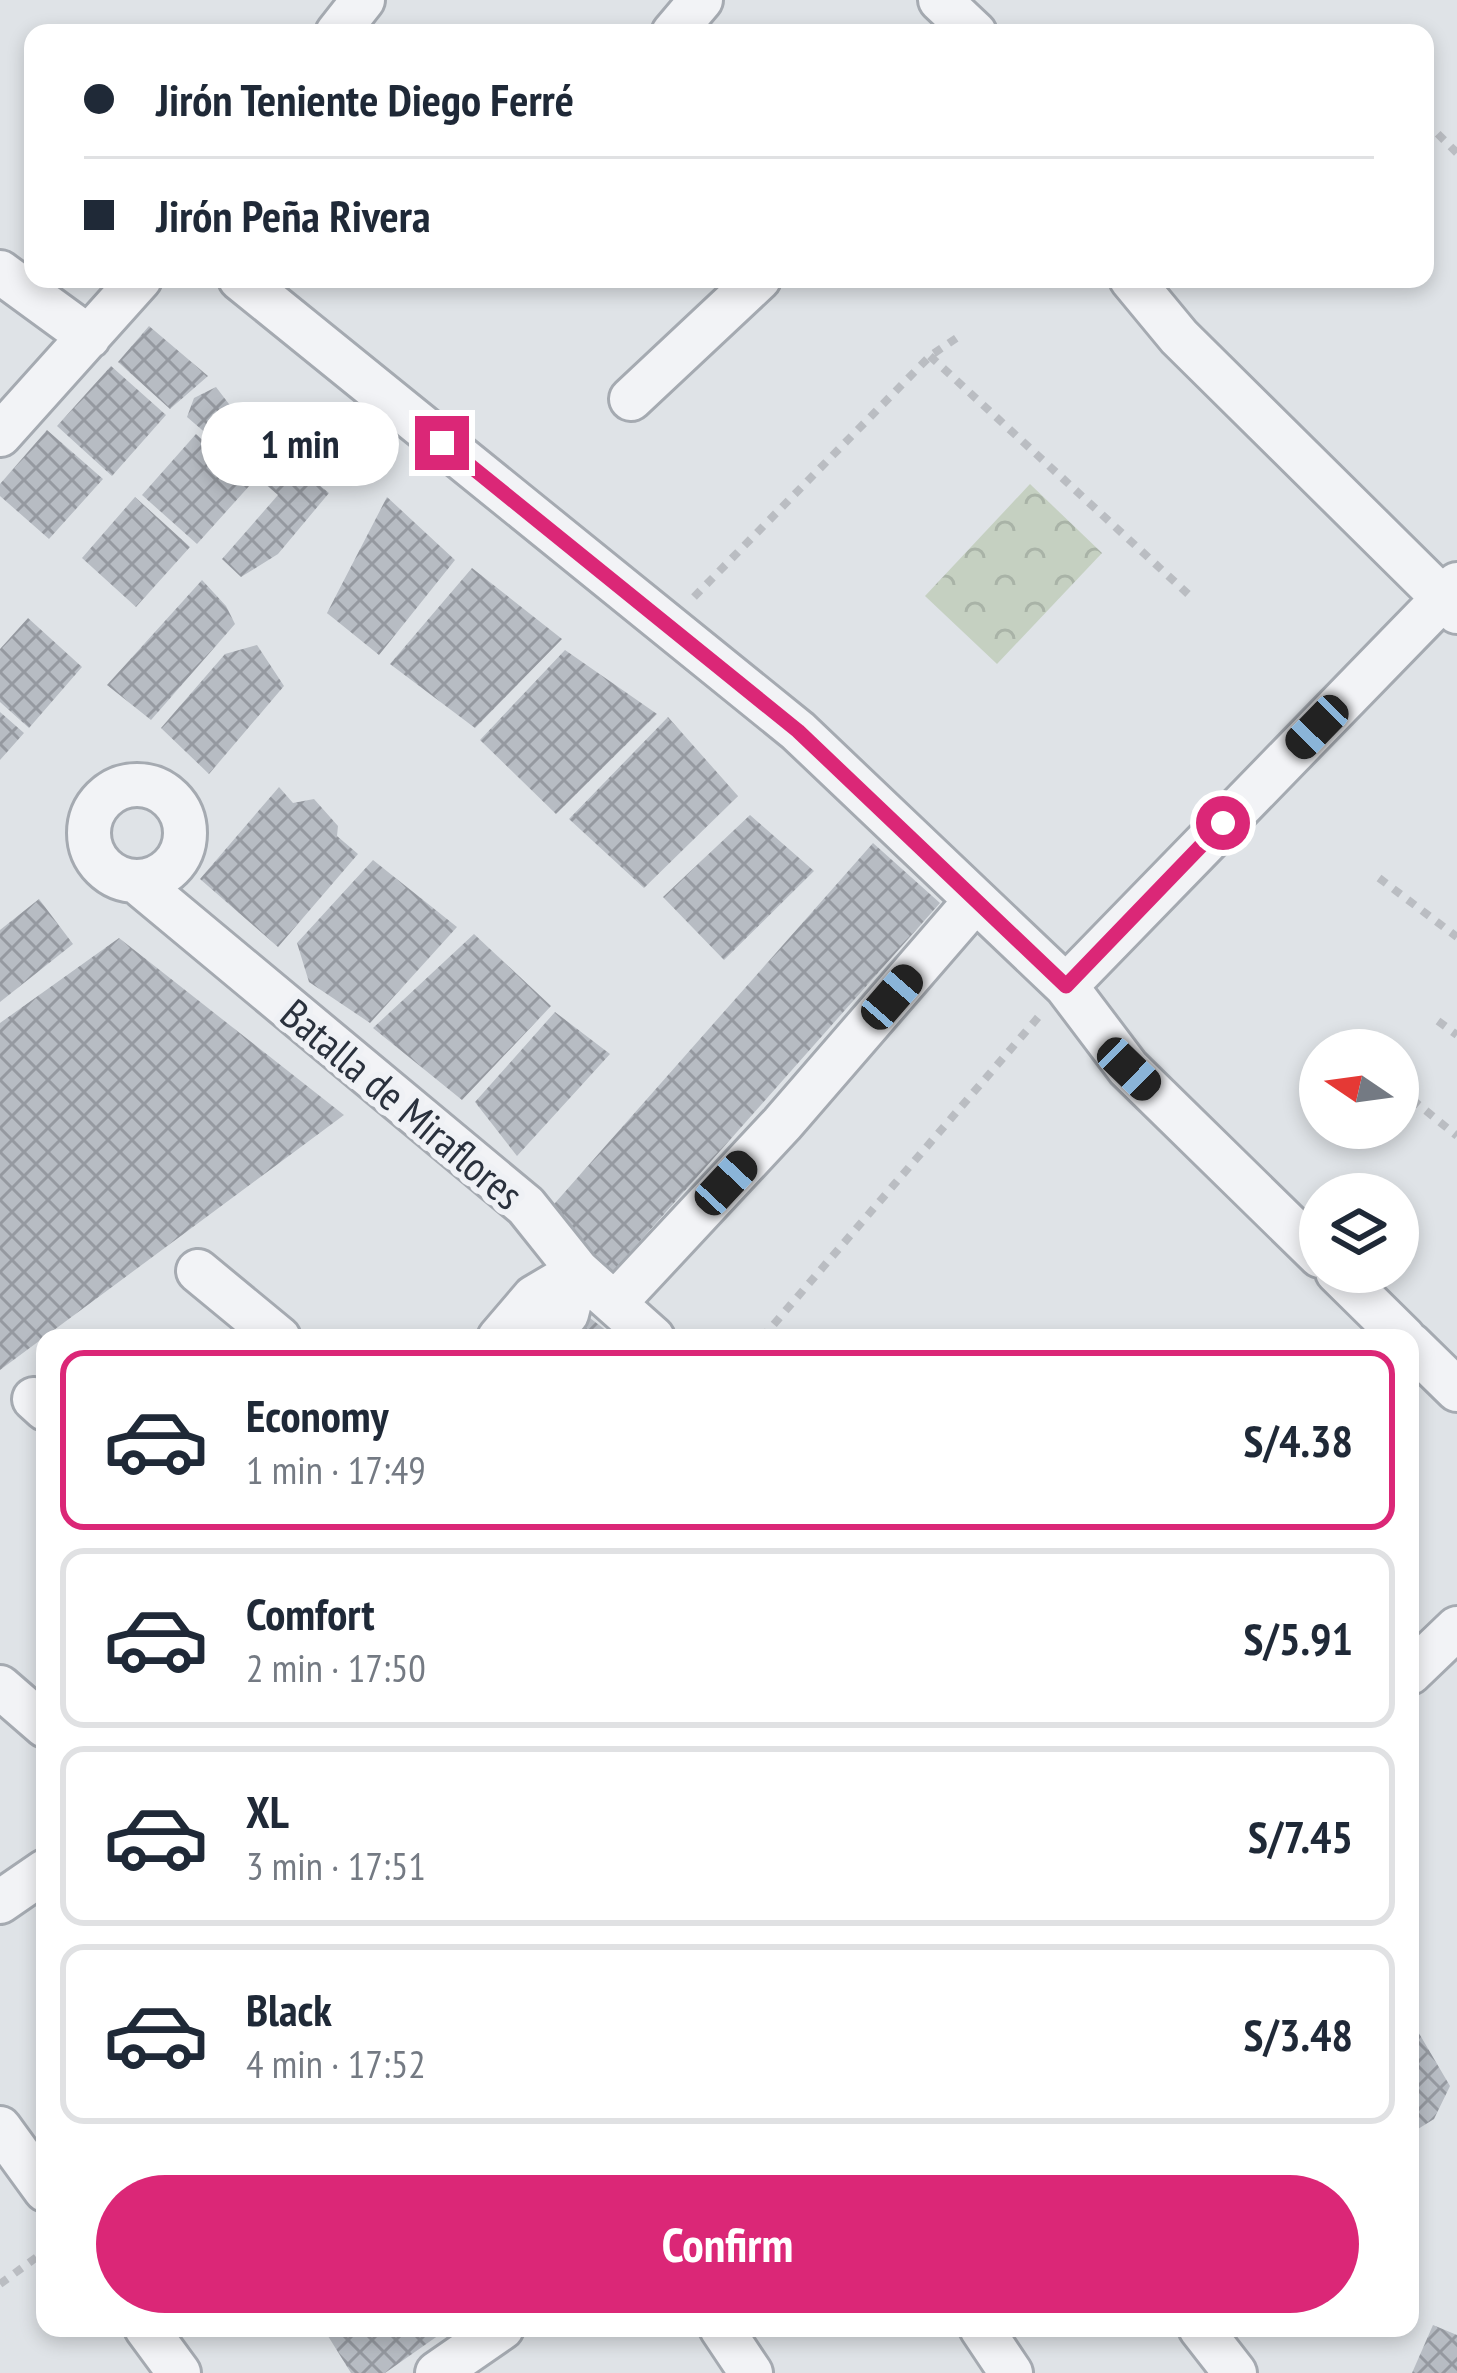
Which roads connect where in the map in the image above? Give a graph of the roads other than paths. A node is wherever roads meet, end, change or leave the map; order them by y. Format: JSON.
{"nodes":[{"id":1,"x":362,"y":0,"type":"edge"},
{"id":2,"x":701,"y":0,"type":"edge"},
{"id":3,"x":940,"y":0,"type":"edge"},
{"id":4,"x":344,"y":24,"type":"edge"},
{"id":5,"x":681,"y":24,"type":"edge"},
{"id":6,"x":965,"y":24,"type":"edge"},
{"id":7,"x":0,"y":272,"type":"edge"},
{"id":8,"x":132,"y":288,"type":"edge"},
{"id":9,"x":251,"y":288,"type":"edge"},
{"id":10,"x":749,"y":288,"type":"edge"},
{"id":11,"x":1138,"y":288,"type":"edge"},
{"id":12,"x":89,"y":337,"type":"junction"},
{"id":13,"x":631,"y":399,"type":"dead end"},
{"id":14,"x":0,"y":435,"type":"edge"},
{"id":15,"x":1452,"y":599,"type":"edge"},
{"id":16,"x":137,"y":882,"type":"dead end"},
{"id":17,"x":976,"y":901,"type":"junction"},
{"id":18,"x":1066,"y":986,"type":"junction"},
{"id":19,"x":1299,"y":1235,"type":"edge"},
{"id":20,"x":198,"y":1271,"type":"dead end"},
{"id":21,"x":578,"y":1271,"type":"junction"},
{"id":22,"x":1358,"y":1293,"type":"edge"},
{"id":23,"x":616,"y":1302,"type":"junction"},
{"id":24,"x":268,"y":1329,"type":"edge"},
{"id":25,"x":507,"y":1329,"type":"edge"},
{"id":26,"x":554,"y":1329,"type":"edge"},
{"id":27,"x":644,"y":1329,"type":"edge"},
{"id":28,"x":1395,"y":1329,"type":"edge"},
{"id":29,"x":1419,"y":1353,"type":"edge"},
{"id":30,"x":1457,"y":1390,"type":"edge"},
{"id":31,"x":1457,"y":1628,"type":"edge"},
{"id":32,"x":1419,"y":1664,"type":"edge"},
{"id":33,"x":0,"y":1688,"type":"edge"},
{"id":34,"x":36,"y":1718,"type":"edge"},
{"id":35,"x":36,"y":1876,"type":"edge"},
{"id":36,"x":0,"y":1902,"type":"edge"},
{"id":37,"x":0,"y":2128,"type":"edge"},
{"id":38,"x":36,"y":2178,"type":"edge"},
{"id":39,"x":152,"y":2337,"type":"edge"},
{"id":40,"x":489,"y":2337,"type":"edge"},
{"id":41,"x":728,"y":2337,"type":"edge"},
{"id":42,"x":986,"y":2337,"type":"edge"},
{"id":43,"x":1206,"y":2337,"type":"edge"},
{"id":44,"x":1226,"y":2370,"type":"edge"},
{"id":45,"x":178,"y":2373,"type":"edge"},
{"id":46,"x":436,"y":2373,"type":"edge"},
{"id":47,"x":751,"y":2373,"type":"edge"},
{"id":48,"x":1011,"y":2373,"type":"edge"}],
"edges":[{"from":1,"to":4,"type":"street"},
{"from":2,"to":5,"type":"street"},
{"from":3,"to":6,"type":"street"},
{"from":7,"to":12,"type":"street"},
{"from":8,"to":12,"type":"street"},
{"from":9,"to":17,"type":"street"},
{"from":10,"to":13,"type":"street"},
{"from":11,"to":15,"type":"street"},
{"from":12,"to":14,"type":"street"},
{"from":15,"to":18,"type":"street"},
{"from":16,"to":21,"type":"street","name":"Batalla de Miraflores"},
{"from":17,"to":18,"type":"street"},
{"from":17,"to":23,"type":"street"},
{"from":18,"to":19,"type":"street"},
{"from":20,"to":24,"type":"street"},
{"from":21,"to":23,"type":"street","name":"Batalla de Miraflores"},
{"from":21,"to":25,"type":"street"},
{"from":21,"to":26,"type":"street"},
{"from":22,"to":28,"type":"street"},
{"from":23,"to":27,"type":"street","name":"Batalla de Miraflores"},
{"from":29,"to":30,"type":"street"},
{"from":31,"to":32,"type":"street"},
{"from":33,"to":34,"type":"street"},
{"from":35,"to":36,"type":"street"},
{"from":37,"to":38,"type":"street"},
{"from":39,"to":45,"type":"street"},
{"from":40,"to":46,"type":"street"},
{"from":41,"to":47,"type":"street"},
{"from":42,"to":48,"type":"street"},
{"from":43,"to":44,"type":"street"}]}
